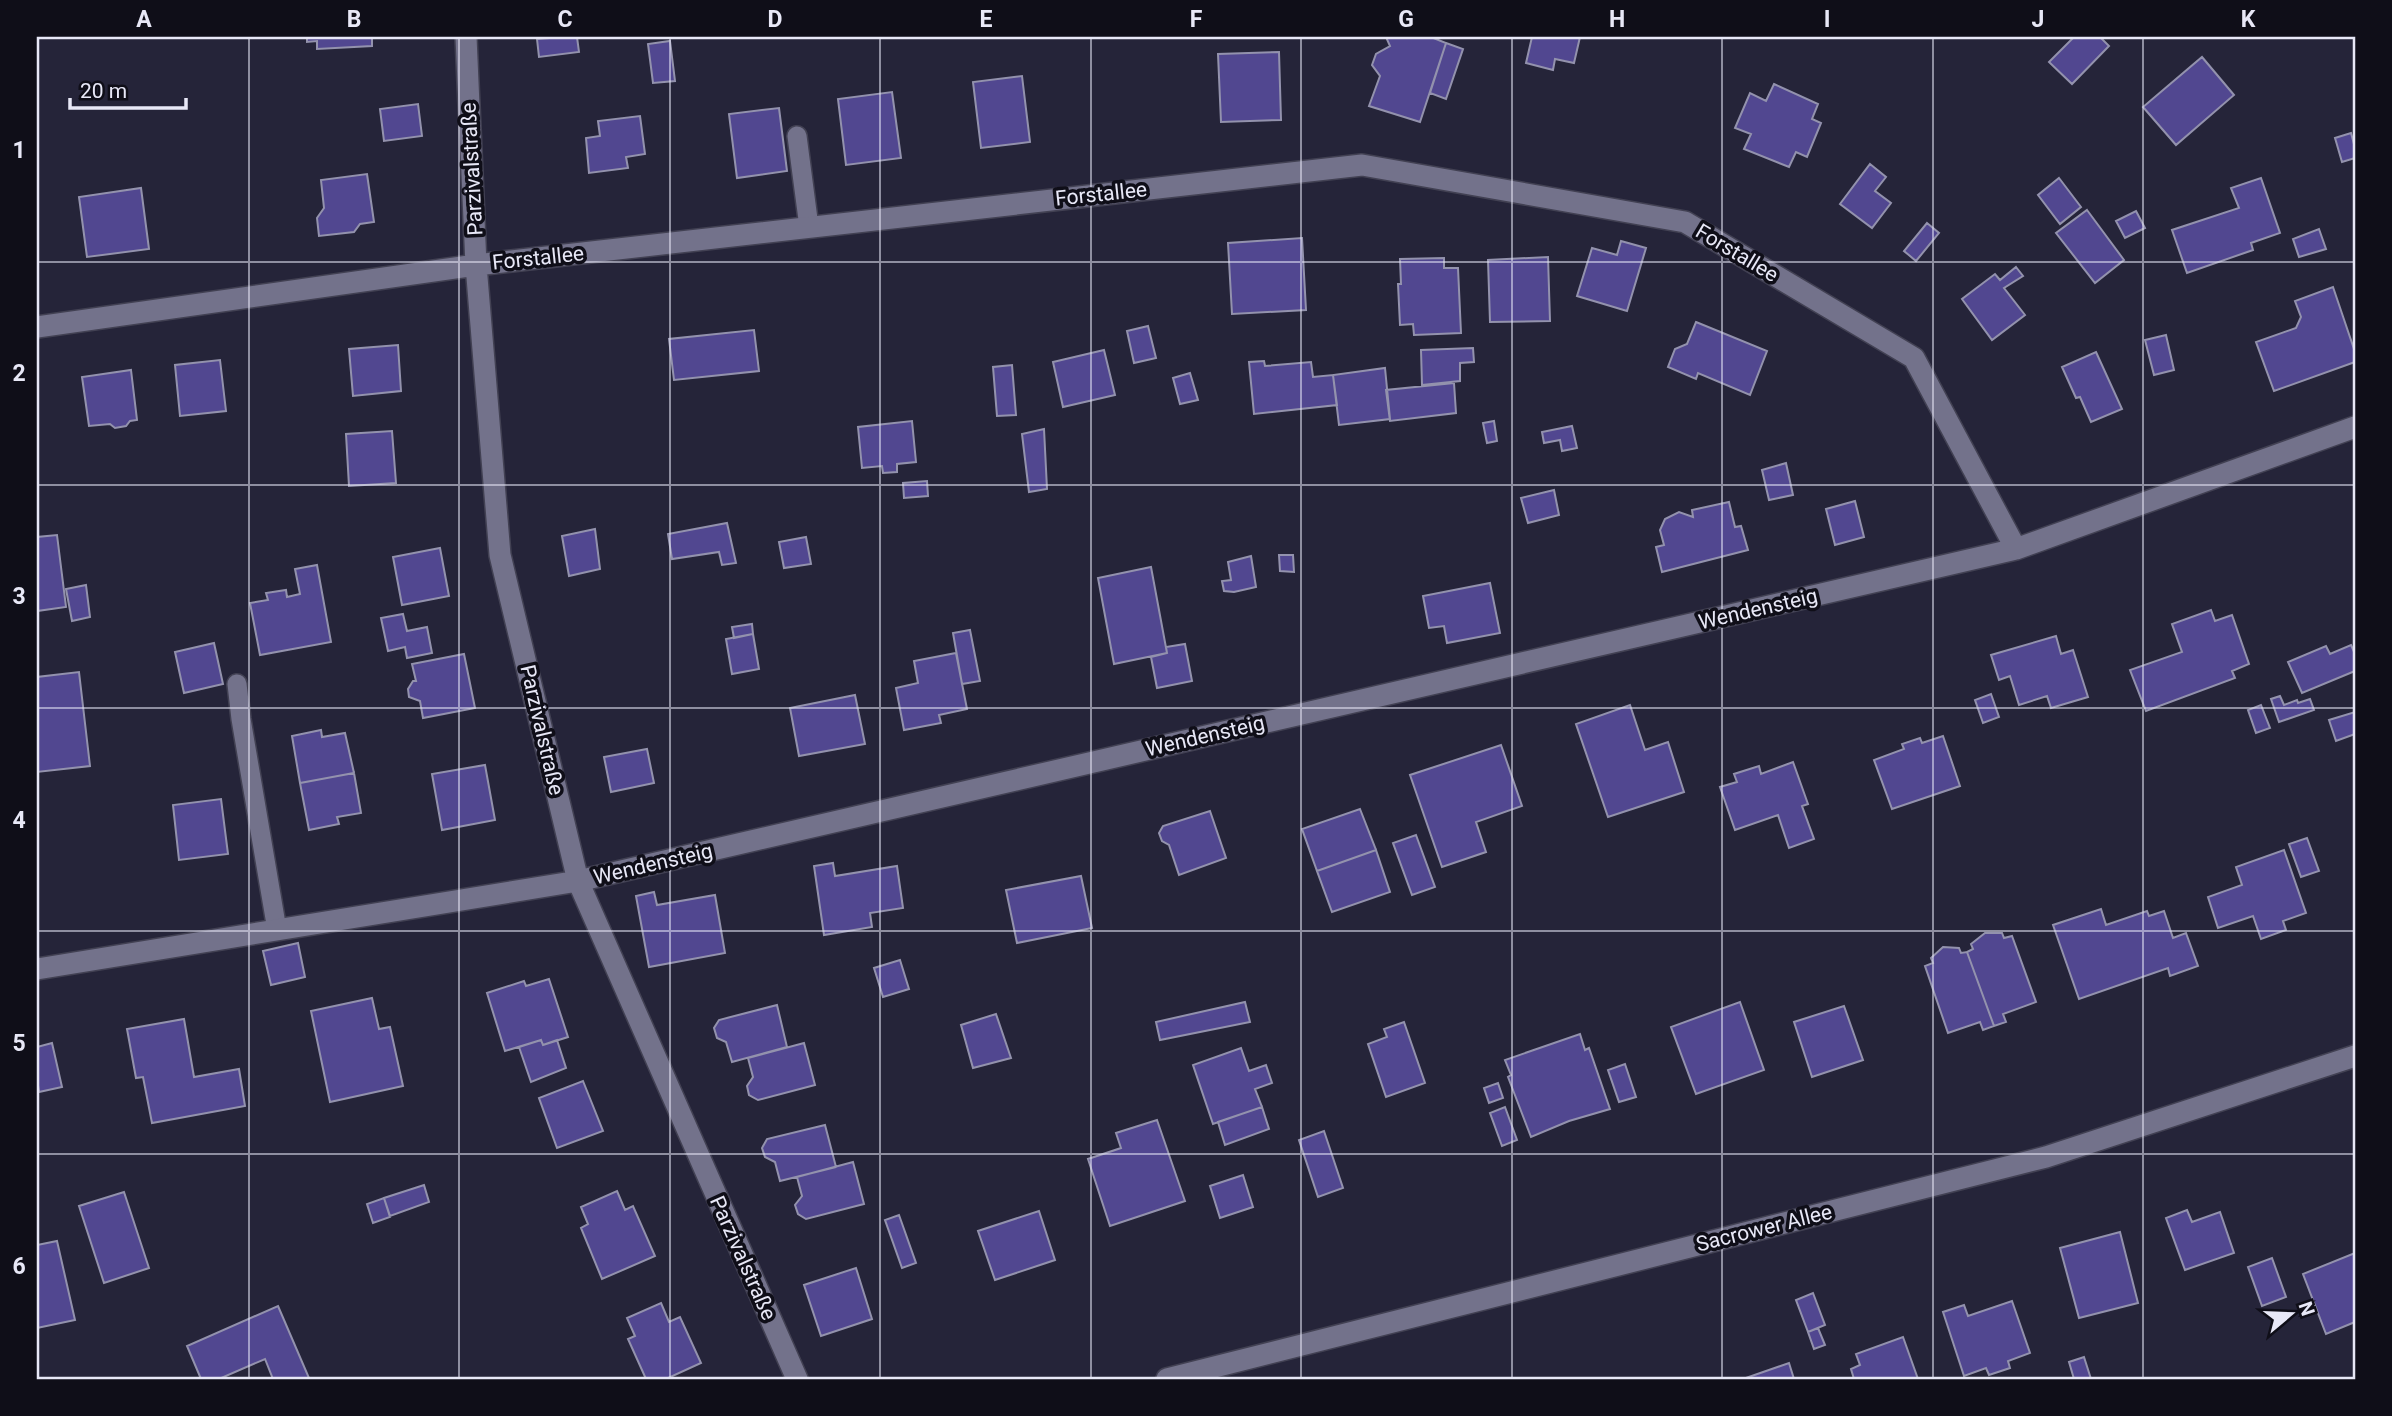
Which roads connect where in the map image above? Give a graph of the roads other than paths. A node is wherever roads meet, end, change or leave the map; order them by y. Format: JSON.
{"nodes":[{"id":1,"x":466,"y":37,"type":"edge"},
{"id":2,"x":797,"y":136,"type":"dead end"},
{"id":3,"x":809,"y":227,"type":"junction"},
{"id":4,"x":476,"y":265,"type":"junction"},
{"id":5,"x":37,"y":327,"type":"edge"},
{"id":6,"x":2355,"y":427,"type":"edge"},
{"id":7,"x":2016,"y":549,"type":"junction"},
{"id":8,"x":237,"y":684,"type":"dead end"},
{"id":9,"x":578,"y":881,"type":"junction"},
{"id":10,"x":277,"y":930,"type":"junction"},
{"id":11,"x":37,"y":970,"type":"edge"},
{"id":12,"x":2355,"y":1056,"type":"edge"},
{"id":13,"x":797,"y":1379,"type":"edge"},
{"id":14,"x":1167,"y":1379,"type":"edge"}],
"edges":[{"from":1,"to":4,"type":"street","name":"Parzivalstraße"},
{"from":2,"to":3,"type":"lane"},
{"from":3,"to":4,"type":"street","name":"Forstallee"},
{"from":3,"to":7,"type":"street","name":"Forstallee"},
{"from":4,"to":5,"type":"street","name":"Forstallee"},
{"from":4,"to":9,"type":"street","name":"Parzivalstraße"},
{"from":6,"to":7,"type":"street","name":"Wendensteig"},
{"from":7,"to":9,"type":"street","name":"Wendensteig"},
{"from":8,"to":10,"type":"lane"},
{"from":9,"to":10,"type":"street","name":"Wendensteig"},
{"from":9,"to":13,"type":"street","name":"Parzivalstraße"},
{"from":10,"to":11,"type":"street","name":"Wendensteig"},
{"from":12,"to":14,"type":"street","name":"Sacrower Allee"}]}
